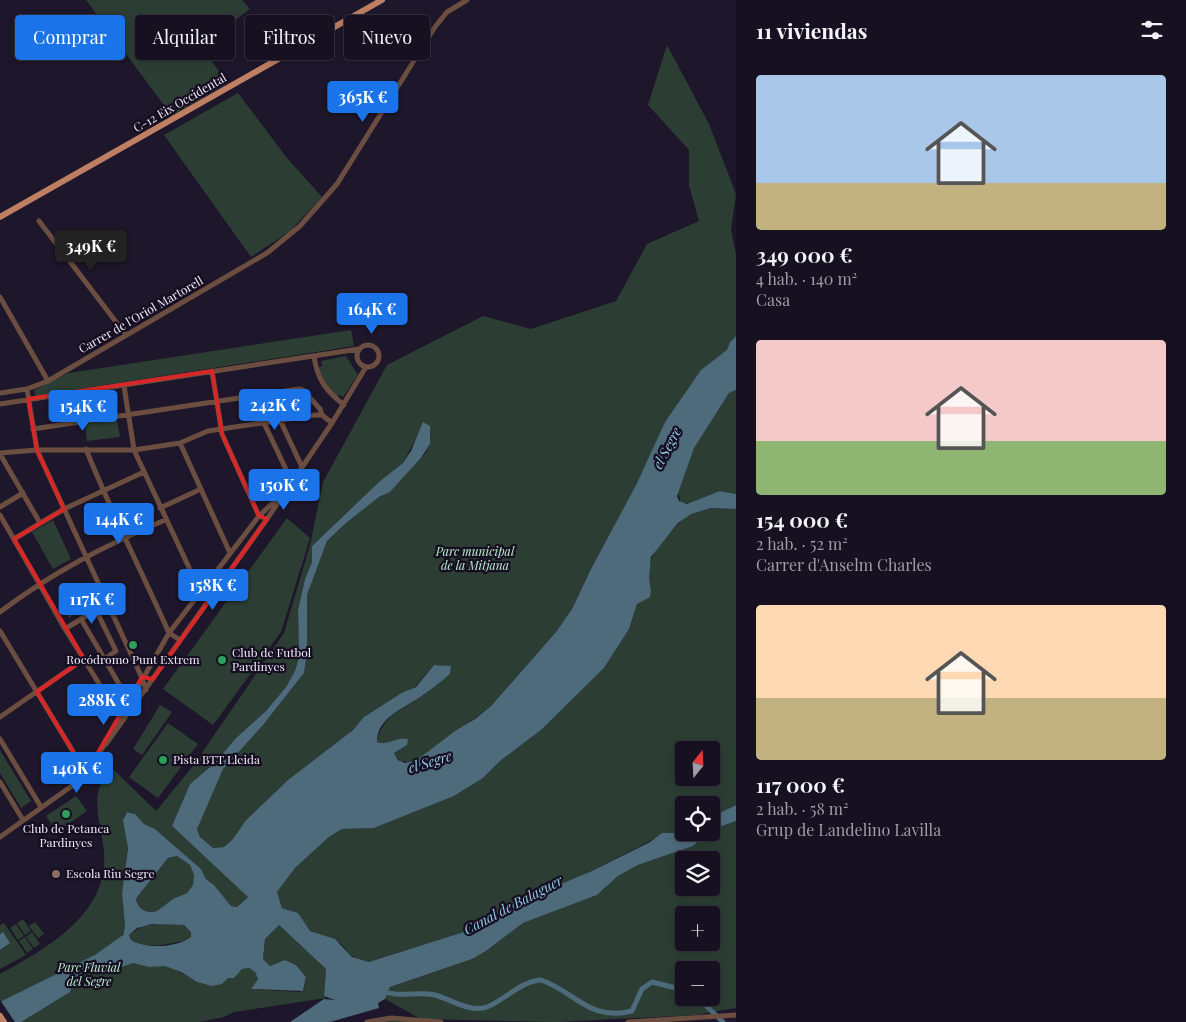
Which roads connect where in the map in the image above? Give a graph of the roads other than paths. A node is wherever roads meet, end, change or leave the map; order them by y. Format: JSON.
{"nodes":[{"id":1,"x":382,"y":0,"type":"edge"},
{"id":2,"x":466,"y":0,"type":"edge"},
{"id":3,"x":0,"y":219,"type":"edge"},
{"id":4,"x":39,"y":220,"type":"dead end"},
{"id":5,"x":0,"y":297,"type":"edge"},
{"id":6,"x":2,"y":307,"type":"edge"},
{"id":7,"x":126,"y":335,"type":"junction"},
{"id":8,"x":359,"y":349,"type":"junction"},
{"id":9,"x":351,"y":350,"type":"junction"},
{"id":10,"x":356,"y":355,"type":"junction"},
{"id":11,"x":314,"y":356,"type":"junction"},
{"id":12,"x":366,"y":367,"type":"junction"},
{"id":13,"x":212,"y":371,"type":"junction"},
{"id":14,"x":48,"y":381,"type":"junction"},
{"id":15,"x":124,"y":386,"type":"junction"},
{"id":16,"x":27,"y":389,"type":"junction"},
{"id":17,"x":0,"y":393,"type":"edge"},
{"id":18,"x":28,"y":399,"type":"junction"},
{"id":19,"x":217,"y":402,"type":"junction"},
{"id":20,"x":0,"y":404,"type":"edge"},
{"id":21,"x":344,"y":405,"type":"junction"},
{"id":22,"x":322,"y":415,"type":"junction"},
{"id":23,"x":129,"y":416,"type":"junction"},
{"id":24,"x":280,"y":420,"type":"junction"},
{"id":25,"x":264,"y":423,"type":"junction"},
{"id":26,"x":332,"y":423,"type":"junction"},
{"id":27,"x":33,"y":429,"type":"junction"},
{"id":28,"x":221,"y":429,"type":"junction"},
{"id":29,"x":180,"y":443,"type":"junction"},
{"id":30,"x":86,"y":449,"type":"junction"},
{"id":31,"x":37,"y":450,"type":"junction"},
{"id":32,"x":134,"y":450,"type":"junction"},
{"id":33,"x":0,"y":453,"type":"edge"},
{"id":34,"x":302,"y":466,"type":"junction"},
{"id":35,"x":144,"y":472,"type":"junction"},
{"id":36,"x":292,"y":482,"type":"junction"},
{"id":37,"x":201,"y":489,"type":"junction"},
{"id":38,"x":285,"y":491,"type":"junction"},
{"id":39,"x":103,"y":492,"type":"junction"},
{"id":40,"x":23,"y":493,"type":"junction"},
{"id":41,"x":0,"y":507,"type":"edge"},
{"id":42,"x":160,"y":508,"type":"junction"},
{"id":43,"x":64,"y":509,"type":"junction"},
{"id":44,"x":0,"y":515,"type":"edge"},
{"id":45,"x":259,"y":516,"type":"junction"},
{"id":46,"x":267,"y":519,"type":"junction"},
{"id":47,"x":165,"y":520,"type":"junction"},
{"id":48,"x":40,"y":523,"type":"junction"},
{"id":49,"x":126,"y":537,"type":"junction"},
{"id":50,"x":14,"y":540,"type":"junction"},
{"id":51,"x":230,"y":553,"type":"junction"},
{"id":52,"x":85,"y":556,"type":"junction"},
{"id":53,"x":39,"y":582,"type":"junction"},
{"id":54,"x":200,"y":591,"type":"junction"},
{"id":55,"x":208,"y":600,"type":"junction"},
{"id":56,"x":108,"y":603,"type":"junction"},
{"id":57,"x":96,"y":610,"type":"junction"},
{"id":58,"x":0,"y":612,"type":"edge"},
{"id":59,"x":80,"y":619,"type":"junction"},
{"id":60,"x":65,"y":629,"type":"junction"},
{"id":61,"x":0,"y":631,"type":"edge"},
{"id":62,"x":169,"y":633,"type":"junction"},
{"id":63,"x":180,"y":640,"type":"junction"},
{"id":64,"x":84,"y":659,"type":"junction"},
{"id":65,"x":105,"y":659,"type":"junction"},
{"id":66,"x":144,"y":675,"type":"junction"},
{"id":67,"x":153,"y":679,"type":"junction"},
{"id":68,"x":119,"y":684,"type":"dead end"},
{"id":69,"x":146,"y":690,"type":"junction"},
{"id":70,"x":37,"y":692,"type":"junction"},
{"id":71,"x":0,"y":717,"type":"edge"},
{"id":72,"x":122,"y":720,"type":"junction"},
{"id":73,"x":0,"y":739,"type":"edge"},
{"id":74,"x":86,"y":774,"type":"junction"},
{"id":75,"x":0,"y":782,"type":"edge"},
{"id":76,"x":41,"y":807,"type":"junction"},
{"id":77,"x":23,"y":820,"type":"junction"},
{"id":78,"x":0,"y":837,"type":"edge"},
{"id":79,"x":736,"y":1015,"type":"edge"},
{"id":80,"x":0,"y":1016,"type":"edge"},
{"id":81,"x":4,"y":1022,"type":"edge"},
{"id":82,"x":367,"y":1022,"type":"edge"},
{"id":83,"x":441,"y":1022,"type":"edge"},
{"id":84,"x":628,"y":1022,"type":"edge"}],
"edges":[{"from":1,"to":3,"type":"main road","name":"C-12 Eix Occidental"},
{"from":2,"to":7,"type":"street","name":"Carrer de l'Oriol Martorell"},
{"from":4,"to":7,"type":"street"},
{"from":5,"to":6,"type":"street"},
{"from":6,"to":14,"type":"street"},
{"from":7,"to":14,"type":"street","name":"Carrer de l'Oriol Martorell"},
{"from":8,"to":9,"type":"street"},
{"from":8,"to":10,"type":"street"},
{"from":8,"to":12,"type":"street"},
{"from":9,"to":10,"type":"street"},
{"from":9,"to":11,"type":"street"},
{"from":10,"to":12,"type":"street"},
{"from":11,"to":13,"type":"street"},
{"from":11,"to":21,"type":"street"},
{"from":12,"to":21,"type":"street"},
{"from":13,"to":15,"type":"street"},
{"from":13,"to":19,"type":"street"},
{"from":14,"to":16,"type":"street","name":"Carrer de l'Oriol Martorell"},
{"from":15,"to":18,"type":"street"},
{"from":15,"to":23,"type":"street"},
{"from":16,"to":17,"type":"street","name":"Carrer de l'Oriol Martorell"},
{"from":16,"to":18,"type":"street"},
{"from":18,"to":20,"type":"street"},
{"from":18,"to":27,"type":"street"},
{"from":19,"to":22,"type":"street"},
{"from":19,"to":23,"type":"street"},
{"from":19,"to":28,"type":"street"},
{"from":21,"to":26,"type":"street"},
{"from":22,"to":24,"type":"street"},
{"from":22,"to":26,"type":"street"},
{"from":23,"to":27,"type":"street"},
{"from":23,"to":32,"type":"street"},
{"from":24,"to":25,"type":"street"},
{"from":24,"to":34,"type":"street"},
{"from":25,"to":28,"type":"street"},
{"from":25,"to":36,"type":"street"},
{"from":26,"to":34,"type":"street"},
{"from":27,"to":31,"type":"street"},
{"from":28,"to":29,"type":"street"},
{"from":28,"to":45,"type":"street"},
{"from":29,"to":32,"type":"street"},
{"from":29,"to":37,"type":"street"},
{"from":30,"to":31,"type":"street"},
{"from":30,"to":32,"type":"street"},
{"from":30,"to":39,"type":"street"},
{"from":31,"to":33,"type":"street"},
{"from":31,"to":43,"type":"street"},
{"from":32,"to":35,"type":"street"},
{"from":33,"to":40,"type":"street"},
{"from":34,"to":36,"type":"street"},
{"from":35,"to":39,"type":"street"},
{"from":35,"to":42,"type":"street"},
{"from":36,"to":38,"type":"street"},
{"from":37,"to":42,"type":"street"},
{"from":37,"to":51,"type":"street"},
{"from":38,"to":45,"type":"street"},
{"from":38,"to":46,"type":"street"},
{"from":39,"to":43,"type":"street"},
{"from":39,"to":49,"type":"street"},
{"from":40,"to":41,"type":"street"},
{"from":40,"to":48,"type":"street"},
{"from":42,"to":47,"type":"street"},
{"from":43,"to":48,"type":"street"},
{"from":43,"to":52,"type":"street"},
{"from":44,"to":50,"type":"street"},
{"from":45,"to":46,"type":"street"},
{"from":45,"to":51,"type":"street"},
{"from":46,"to":55,"type":"street"},
{"from":47,"to":49,"type":"street"},
{"from":47,"to":54,"type":"street"},
{"from":48,"to":50,"type":"street"},
{"from":49,"to":52,"type":"street"},
{"from":49,"to":62,"type":"street"},
{"from":50,"to":53,"type":"street"},
{"from":51,"to":54,"type":"street"},
{"from":52,"to":53,"type":"street"},
{"from":52,"to":56,"type":"street"},
{"from":53,"to":58,"type":"street"},
{"from":53,"to":60,"type":"street"},
{"from":54,"to":55,"type":"street"},
{"from":54,"to":62,"type":"street"},
{"from":55,"to":63,"type":"street"},
{"from":56,"to":57,"type":"street"},
{"from":56,"to":66,"type":"street"},
{"from":57,"to":59,"type":"street"},
{"from":57,"to":65,"type":"street"},
{"from":59,"to":60,"type":"street"},
{"from":59,"to":65,"type":"street"},
{"from":60,"to":64,"type":"street"},
{"from":61,"to":70,"type":"street"},
{"from":62,"to":63,"type":"street"},
{"from":62,"to":66,"type":"street"},
{"from":63,"to":67,"type":"street"},
{"from":64,"to":70,"type":"street"},
{"from":64,"to":72,"type":"street"},
{"from":65,"to":68,"type":"street"},
{"from":66,"to":67,"type":"street"},
{"from":66,"to":69,"type":"street"},
{"from":66,"to":72,"type":"street"},
{"from":67,"to":69,"type":"street"},
{"from":69,"to":72,"type":"street"},
{"from":70,"to":71,"type":"street"},
{"from":70,"to":74,"type":"street"},
{"from":72,"to":74,"type":"street"},
{"from":73,"to":76,"type":"street"},
{"from":74,"to":76,"type":"street"},
{"from":75,"to":77,"type":"street"},
{"from":76,"to":77,"type":"street"},
{"from":77,"to":78,"type":"street"},
{"from":79,"to":84,"type":"street"},
{"from":80,"to":81,"type":"main road"},
{"from":82,"to":83,"type":"street"}]}
